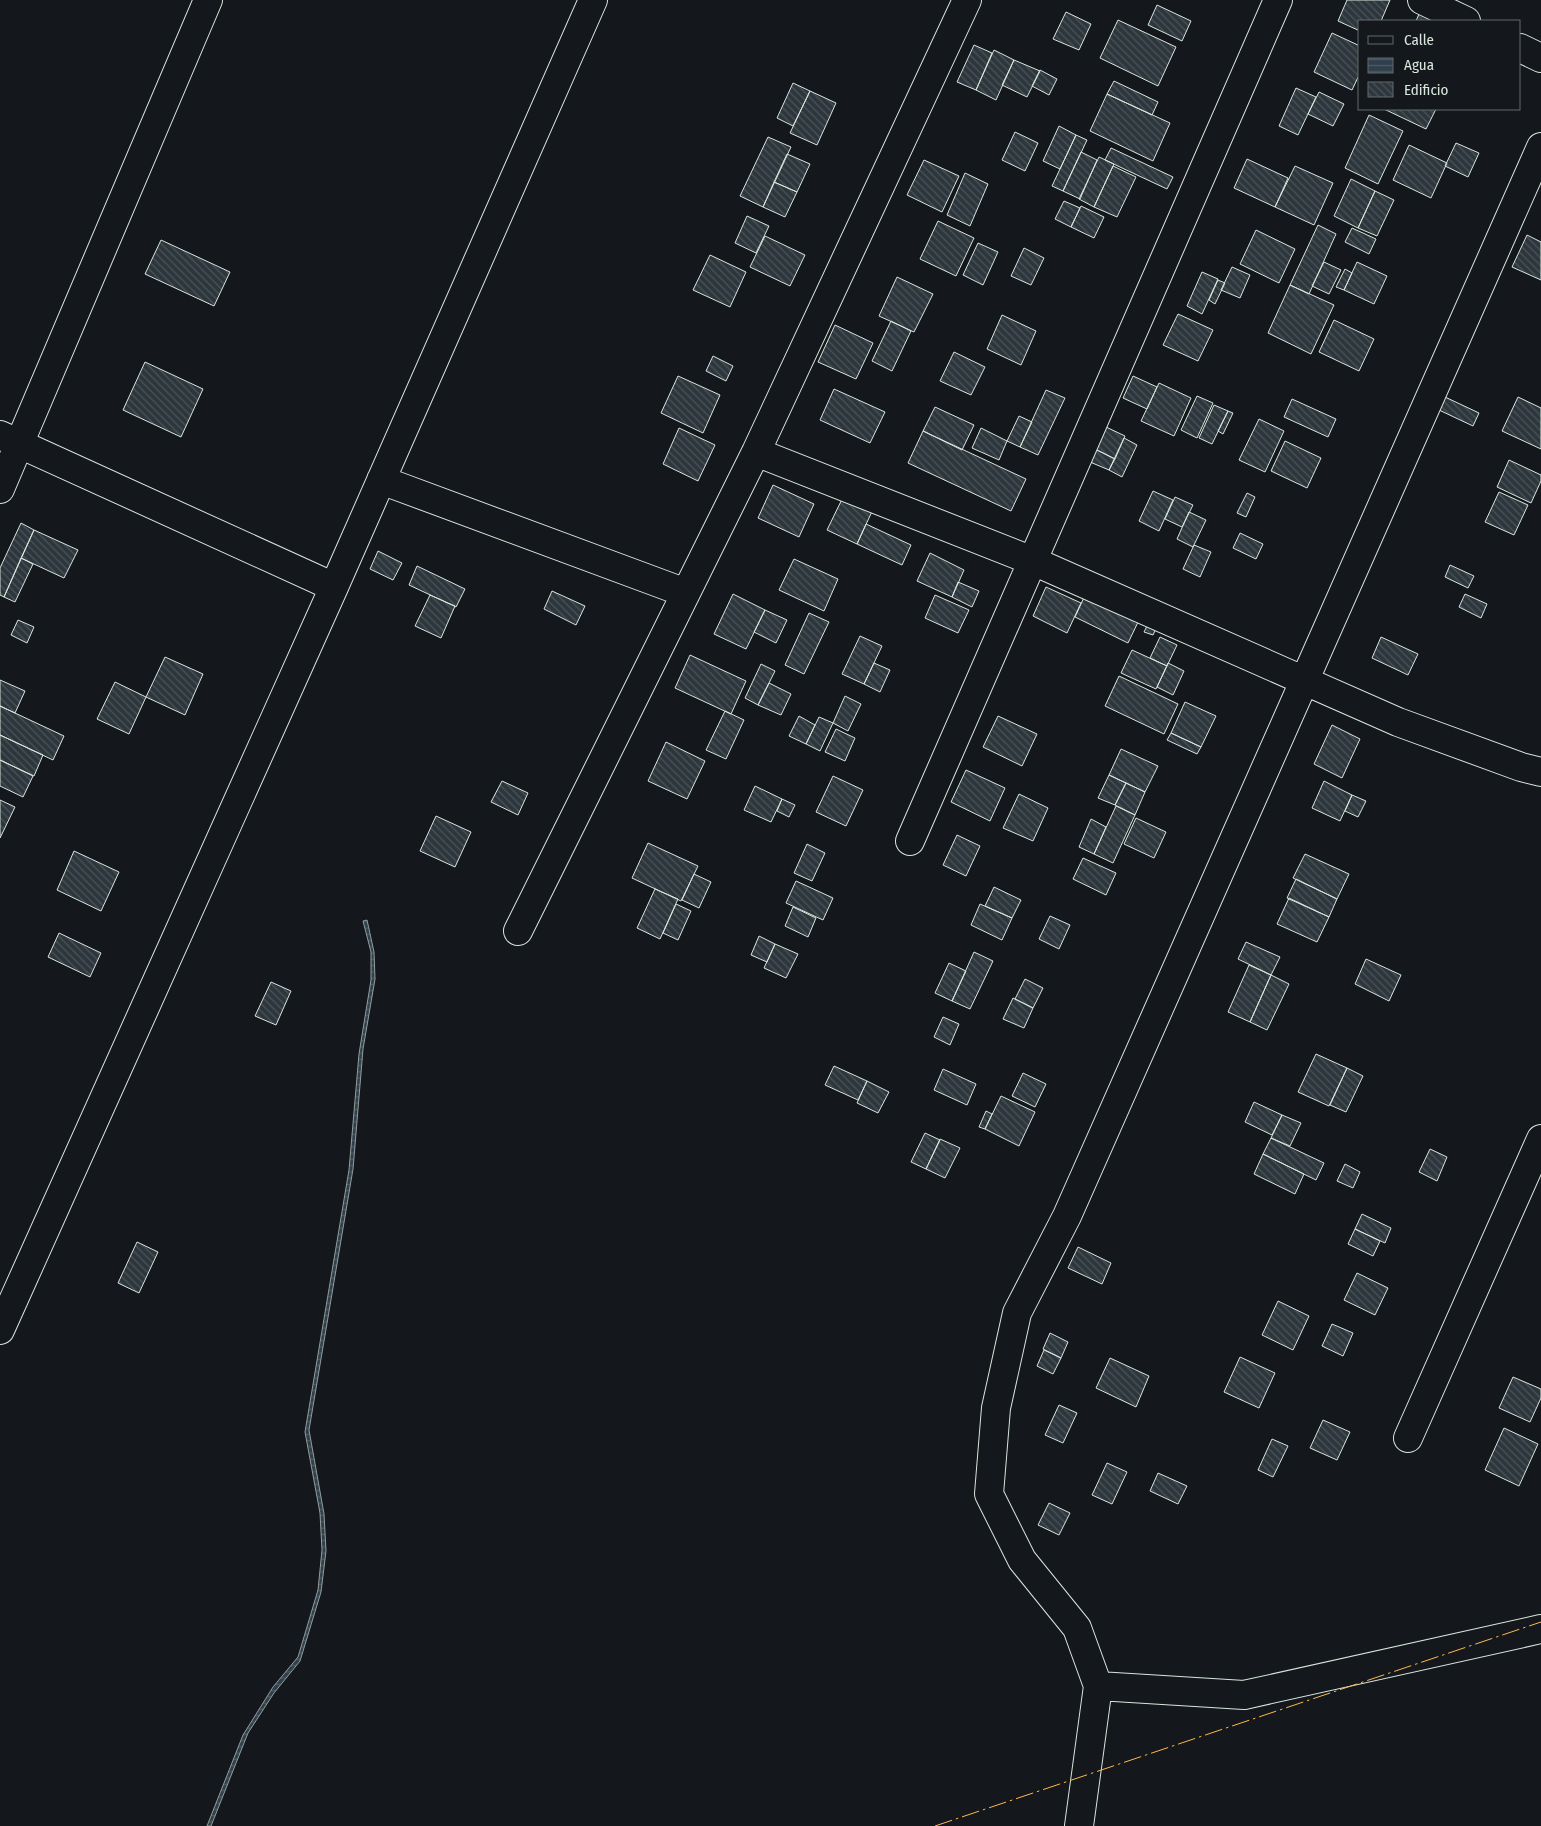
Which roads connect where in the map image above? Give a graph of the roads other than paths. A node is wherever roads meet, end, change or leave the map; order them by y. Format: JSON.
{"nodes":[{"id":1,"x":208,"y":0,"type":"edge"},
{"id":2,"x":593,"y":0,"type":"edge"},
{"id":3,"x":967,"y":0,"type":"edge"},
{"id":4,"x":1278,"y":0,"type":"edge"},
{"id":5,"x":1422,"y":0,"type":"edge"},
{"id":6,"x":1464,"y":20,"type":"edge"},
{"id":7,"x":1521,"y":48,"type":"edge"},
{"id":8,"x":1541,"y":58,"type":"edge"},
{"id":9,"x":1541,"y":147,"type":"edge"},
{"id":10,"x":10,"y":440,"type":"edge"},
{"id":11,"x":756,"y":452,"type":"junction"},
{"id":12,"x":381,"y":480,"type":"junction"},
{"id":13,"x":0,"y":489,"type":"edge"},
{"id":14,"x":1033,"y":561,"type":"junction"},
{"id":15,"x":334,"y":587,"type":"junction"},
{"id":16,"x":686,"y":593,"type":"junction"},
{"id":17,"x":1305,"y":680,"type":"junction"},
{"id":18,"x":1541,"y":772,"type":"edge"},
{"id":19,"x":910,"y":841,"type":"dead end"},
{"id":20,"x":518,"y":931,"type":"dead end"},
{"id":21,"x":1541,"y":1139,"type":"edge"},
{"id":22,"x":0,"y":1330,"type":"edge"},
{"id":23,"x":1408,"y":1438,"type":"dead end"},
{"id":24,"x":1541,"y":1629,"type":"edge"},
{"id":25,"x":1098,"y":1686,"type":"junction"},
{"id":26,"x":1087,"y":1824,"type":"edge"}],
"edges":[{"from":1,"to":10,"type":"street"},
{"from":2,"to":12,"type":"street"},
{"from":3,"to":11,"type":"street"},
{"from":4,"to":14,"type":"street"},
{"from":5,"to":6,"type":"street"},
{"from":7,"to":8,"type":"street"},
{"from":9,"to":17,"type":"street"},
{"from":10,"to":13,"type":"street"},
{"from":10,"to":15,"type":"street"},
{"from":11,"to":14,"type":"street"},
{"from":11,"to":16,"type":"street"},
{"from":12,"to":15,"type":"street"},
{"from":12,"to":16,"type":"street"},
{"from":14,"to":17,"type":"street"},
{"from":14,"to":19,"type":"street"},
{"from":15,"to":22,"type":"street"},
{"from":16,"to":20,"type":"street"},
{"from":17,"to":18,"type":"street"},
{"from":17,"to":25,"type":"street"},
{"from":21,"to":23,"type":"street"},
{"from":24,"to":25,"type":"street"},
{"from":25,"to":26,"type":"street"}]}
